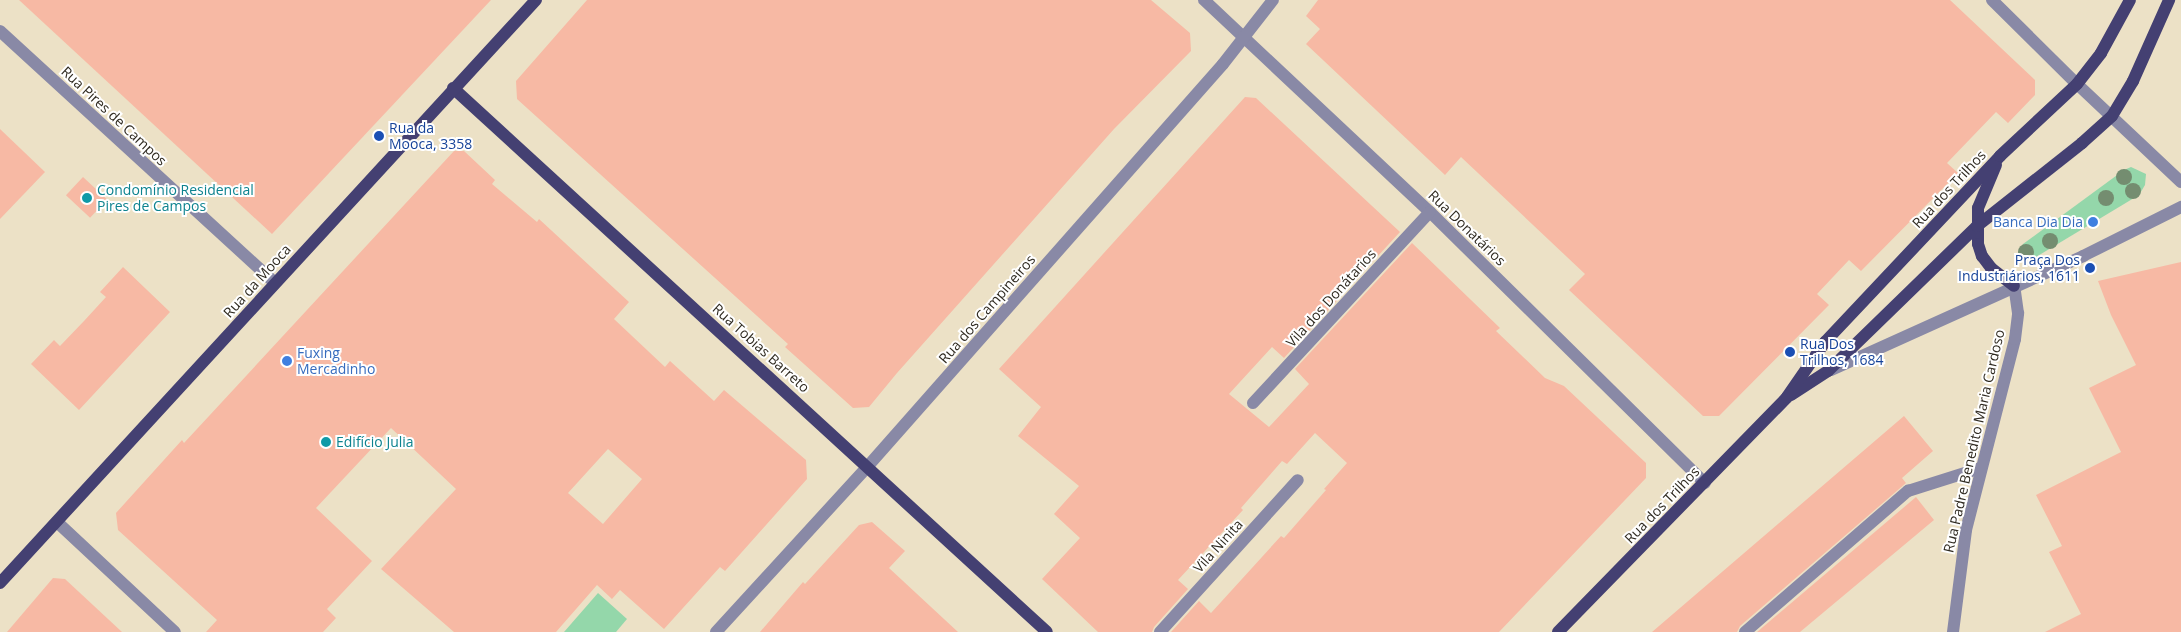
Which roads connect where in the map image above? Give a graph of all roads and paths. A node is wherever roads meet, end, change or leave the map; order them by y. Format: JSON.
{"nodes":[{"id":1,"x":536,"y":0,"type":"edge"},
{"id":2,"x":1204,"y":0,"type":"edge"},
{"id":3,"x":1273,"y":0,"type":"edge"},
{"id":4,"x":1992,"y":0,"type":"edge"},
{"id":5,"x":2130,"y":0,"type":"edge"},
{"id":6,"x":2169,"y":0,"type":"edge"},
{"id":7,"x":0,"y":31,"type":"edge"},
{"id":8,"x":1244,"y":38,"type":"junction"},
{"id":9,"x":2077,"y":84,"type":"junction"},
{"id":10,"x":453,"y":88,"type":"junction"},
{"id":11,"x":2112,"y":116,"type":"junction"},
{"id":12,"x":2000,"y":156,"type":"junction"},
{"id":13,"x":2181,"y":182,"type":"edge"},
{"id":14,"x":2181,"y":207,"type":"edge"},
{"id":15,"x":1430,"y":212,"type":"junction"},
{"id":16,"x":1977,"y":226,"type":"junction"},
{"id":17,"x":275,"y":283,"type":"junction"},
{"id":18,"x":2014,"y":286,"type":"junction"},
{"id":19,"x":1828,"y":371,"type":"junction"},
{"id":20,"x":1787,"y":398,"type":"junction"},
{"id":21,"x":1253,"y":403,"type":"dead end"},
{"id":22,"x":868,"y":466,"type":"junction"},
{"id":23,"x":1981,"y":468,"type":"junction"},
{"id":24,"x":1298,"y":480,"type":"dead end"},
{"id":25,"x":1705,"y":483,"type":"junction"},
{"id":26,"x":57,"y":522,"type":"junction"},
{"id":27,"x":0,"y":583,"type":"edge"},
{"id":28,"x":175,"y":632,"type":"edge"},
{"id":29,"x":716,"y":632,"type":"edge"},
{"id":30,"x":1047,"y":632,"type":"edge"},
{"id":31,"x":1160,"y":632,"type":"edge"},
{"id":32,"x":1558,"y":632,"type":"edge"},
{"id":33,"x":1745,"y":632,"type":"edge"},
{"id":34,"x":1953,"y":632,"type":"edge"}],
"edges":[{"from":1,"to":10,"type":"main road","name":"Rua da Mooca"},
{"from":2,"to":8,"type":"street","name":"Rua Donatários"},
{"from":3,"to":8,"type":"street","name":"Rua dos Campineiros"},
{"from":4,"to":9,"type":"street"},
{"from":5,"to":9,"type":"main road","name":"Rua dos Trilhos"},
{"from":6,"to":11,"type":"main road","name":"Rua dos Trilhos"},
{"from":7,"to":17,"type":"street","name":"Rua Pires de Campos"},
{"from":8,"to":15,"type":"street","name":"Rua Donatários"},
{"from":8,"to":22,"type":"street","name":"Rua dos Campineiros"},
{"from":9,"to":11,"type":"street"},
{"from":9,"to":12,"type":"main road","name":"Rua dos Trilhos"},
{"from":10,"to":17,"type":"main road","name":"Rua da Mooca"},
{"from":10,"to":22,"type":"main road","name":"Rua Tobias Barreto"},
{"from":11,"to":13,"type":"street"},
{"from":11,"to":16,"type":"main road","name":"Rua dos Trilhos"},
{"from":12,"to":16,"type":"main road"},
{"from":12,"to":20,"type":"main road","name":"Rua dos Trilhos"},
{"from":14,"to":18,"type":"street","name":"Rua dos Trilhos"},
{"from":15,"to":21,"type":"street","name":"Vila dos Donátarios"},
{"from":15,"to":25,"type":"street","name":"Rua Donatários"},
{"from":16,"to":18,"type":"main road"},
{"from":16,"to":19,"type":"main road","name":"Rua dos Trilhos"},
{"from":17,"to":26,"type":"main road","name":"Rua da Mooca"},
{"from":18,"to":19,"type":"street","name":"Rua dos Trilhos"},
{"from":18,"to":23,"type":"street","name":"Rua Padre Benedito Maria Cardoso"},
{"from":19,"to":20,"type":"main road","name":"Rua dos Trilhos"},
{"from":20,"to":25,"type":"main road","name":"Rua dos Trilhos"},
{"from":22,"to":29,"type":"street","name":"Rua dos Campineiros"},
{"from":22,"to":30,"type":"main road","name":"Rua Tobias Barreto"},
{"from":23,"to":33,"type":"street"},
{"from":23,"to":34,"type":"street","name":"Rua Padre Benedito Maria Cardoso"},
{"from":24,"to":31,"type":"street","name":"Vila Ninita"},
{"from":25,"to":32,"type":"main road","name":"Rua dos Trilhos"},
{"from":26,"to":27,"type":"main road","name":"Rua da Mooca"},
{"from":26,"to":28,"type":"street"}]}
